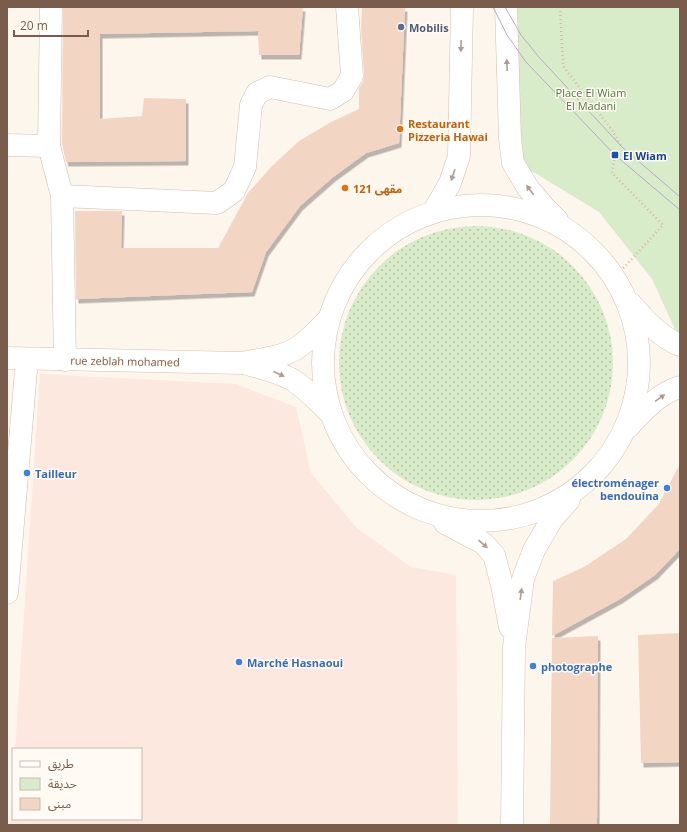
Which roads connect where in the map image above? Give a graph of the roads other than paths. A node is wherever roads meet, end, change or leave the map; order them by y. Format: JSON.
{"nodes":[{"id":1,"x":51,"y":7,"type":"edge"},
{"id":2,"x":347,"y":7,"type":"edge"},
{"id":3,"x":462,"y":7,"type":"edge"},
{"id":4,"x":506,"y":7,"type":"edge"},
{"id":5,"x":7,"y":145,"type":"edge"},
{"id":6,"x":49,"y":146,"type":"junction"},
{"id":7,"x":62,"y":196,"type":"junction"},
{"id":8,"x":434,"y":211,"type":"junction"},
{"id":9,"x":566,"y":229,"type":"junction"},
{"id":10,"x":625,"y":296,"type":"junction"},
{"id":11,"x":328,"y":320,"type":"junction"},
{"id":12,"x":680,"y":345,"type":"edge"},
{"id":13,"x":17,"y":359,"type":"edge"},
{"id":14,"x":65,"y":360,"type":"junction"},
{"id":15,"x":242,"y":363,"type":"junction"},
{"id":16,"x":680,"y":387,"type":"edge"},
{"id":17,"x":329,"y":412,"type":"junction"},
{"id":18,"x":623,"y":432,"type":"junction"},
{"id":19,"x":13,"y":447,"type":"edge"},
{"id":20,"x":590,"y":478,"type":"junction"},
{"id":21,"x":425,"y":512,"type":"junction"},
{"id":22,"x":7,"y":593,"type":"edge"},
{"id":23,"x":514,"y":647,"type":"junction"},
{"id":24,"x":512,"y":825,"type":"edge"}],
"edges":[{"from":1,"to":6,"type":"main road"},
{"from":2,"to":7,"type":"main road"},
{"from":3,"to":8,"type":"main road","one_way":true},
{"from":9,"to":4,"type":"main road","one_way":true},
{"from":5,"to":6,"type":"main road"},
{"from":6,"to":7,"type":"main road"},
{"from":7,"to":14,"type":"main road"},
{"from":8,"to":9,"type":"main road"},
{"from":8,"to":11,"type":"main road"},
{"from":9,"to":10,"type":"main road"},
{"from":10,"to":12,"type":"main road"},
{"from":10,"to":18,"type":"main road"},
{"from":11,"to":15,"type":"main road"},
{"from":11,"to":17,"type":"main road"},
{"from":13,"to":14,"type":"main road","name":"rue zeblah mohamed"},
{"from":13,"to":19,"type":"main road"},
{"from":14,"to":15,"type":"main road","name":"rue zeblah mohamed"},
{"from":15,"to":17,"type":"main road","one_way":true},
{"from":18,"to":16,"type":"main road","one_way":true},
{"from":17,"to":21,"type":"main road"},
{"from":18,"to":20,"type":"main road"},
{"from":19,"to":22,"type":"main road"},
{"from":20,"to":21,"type":"main road"},
{"from":23,"to":20,"type":"main road","one_way":true},
{"from":21,"to":23,"type":"main road","one_way":true},
{"from":23,"to":24,"type":"main road"}]}
